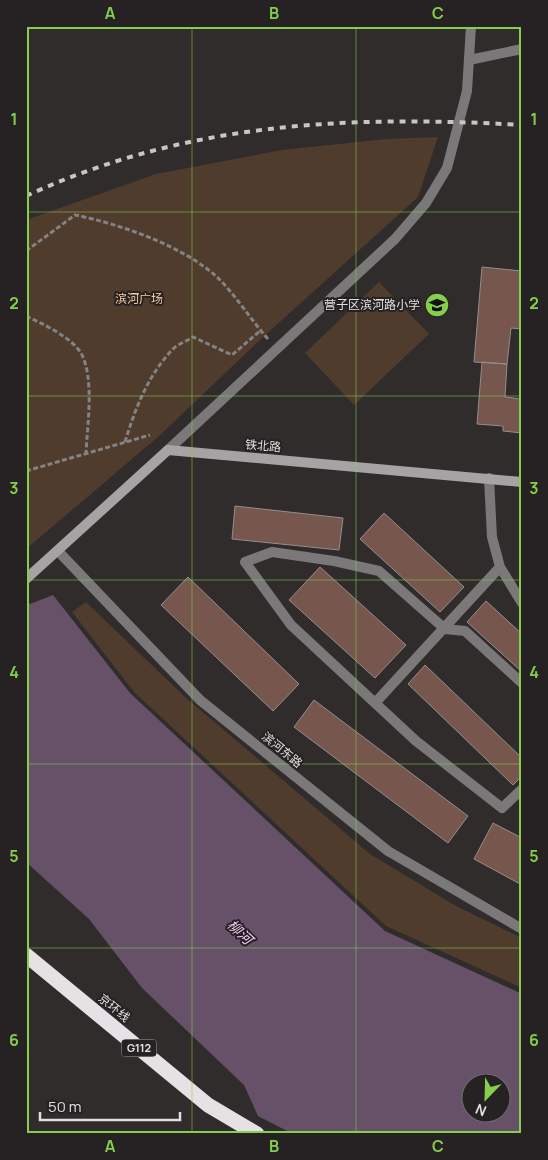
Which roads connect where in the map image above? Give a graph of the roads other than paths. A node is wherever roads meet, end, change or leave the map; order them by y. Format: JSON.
{"nodes":[{"id":1,"x":471,"y":26,"type":"edge"},
{"id":2,"x":522,"y":50,"type":"edge"},
{"id":3,"x":469,"y":60,"type":"junction"},
{"id":4,"x":168,"y":450,"type":"junction"},
{"id":5,"x":489,"y":478,"type":"junction"},
{"id":6,"x":522,"y":482,"type":"edge"},
{"id":7,"x":58,"y":551,"type":"junction"},
{"id":8,"x":500,"y":567,"type":"junction"},
{"id":9,"x":26,"y":579,"type":"edge"},
{"id":10,"x":522,"y":603,"type":"edge"},
{"id":11,"x":445,"y":629,"type":"junction"},
{"id":12,"x":522,"y":683,"type":"edge"},
{"id":13,"x":375,"y":703,"type":"junction"},
{"id":14,"x":522,"y":789,"type":"edge"},
{"id":15,"x":522,"y":929,"type":"edge"},
{"id":16,"x":26,"y":955,"type":"edge"},
{"id":17,"x":257,"y":1134,"type":"edge"}],
"edges":[{"from":1,"to":3,"type":"street"},
{"from":2,"to":3,"type":"street"},
{"from":3,"to":4,"type":"street"},
{"from":4,"to":5,"type":"street","name":"铁北路"},
{"from":4,"to":7,"type":"street"},
{"from":5,"to":6,"type":"street","name":"铁北路"},
{"from":5,"to":8,"type":"street"},
{"from":7,"to":9,"type":"street"},
{"from":7,"to":15,"type":"street","name":"滨河东路"},
{"from":8,"to":10,"type":"street"},
{"from":8,"to":11,"type":"street"},
{"from":11,"to":12,"type":"street"},
{"from":11,"to":13,"type":"street"},
{"from":11,"to":13,"type":"street"},
{"from":13,"to":14,"type":"street"},
{"from":16,"to":17,"type":"highway","name":"京环线","number":"G112"}]}
